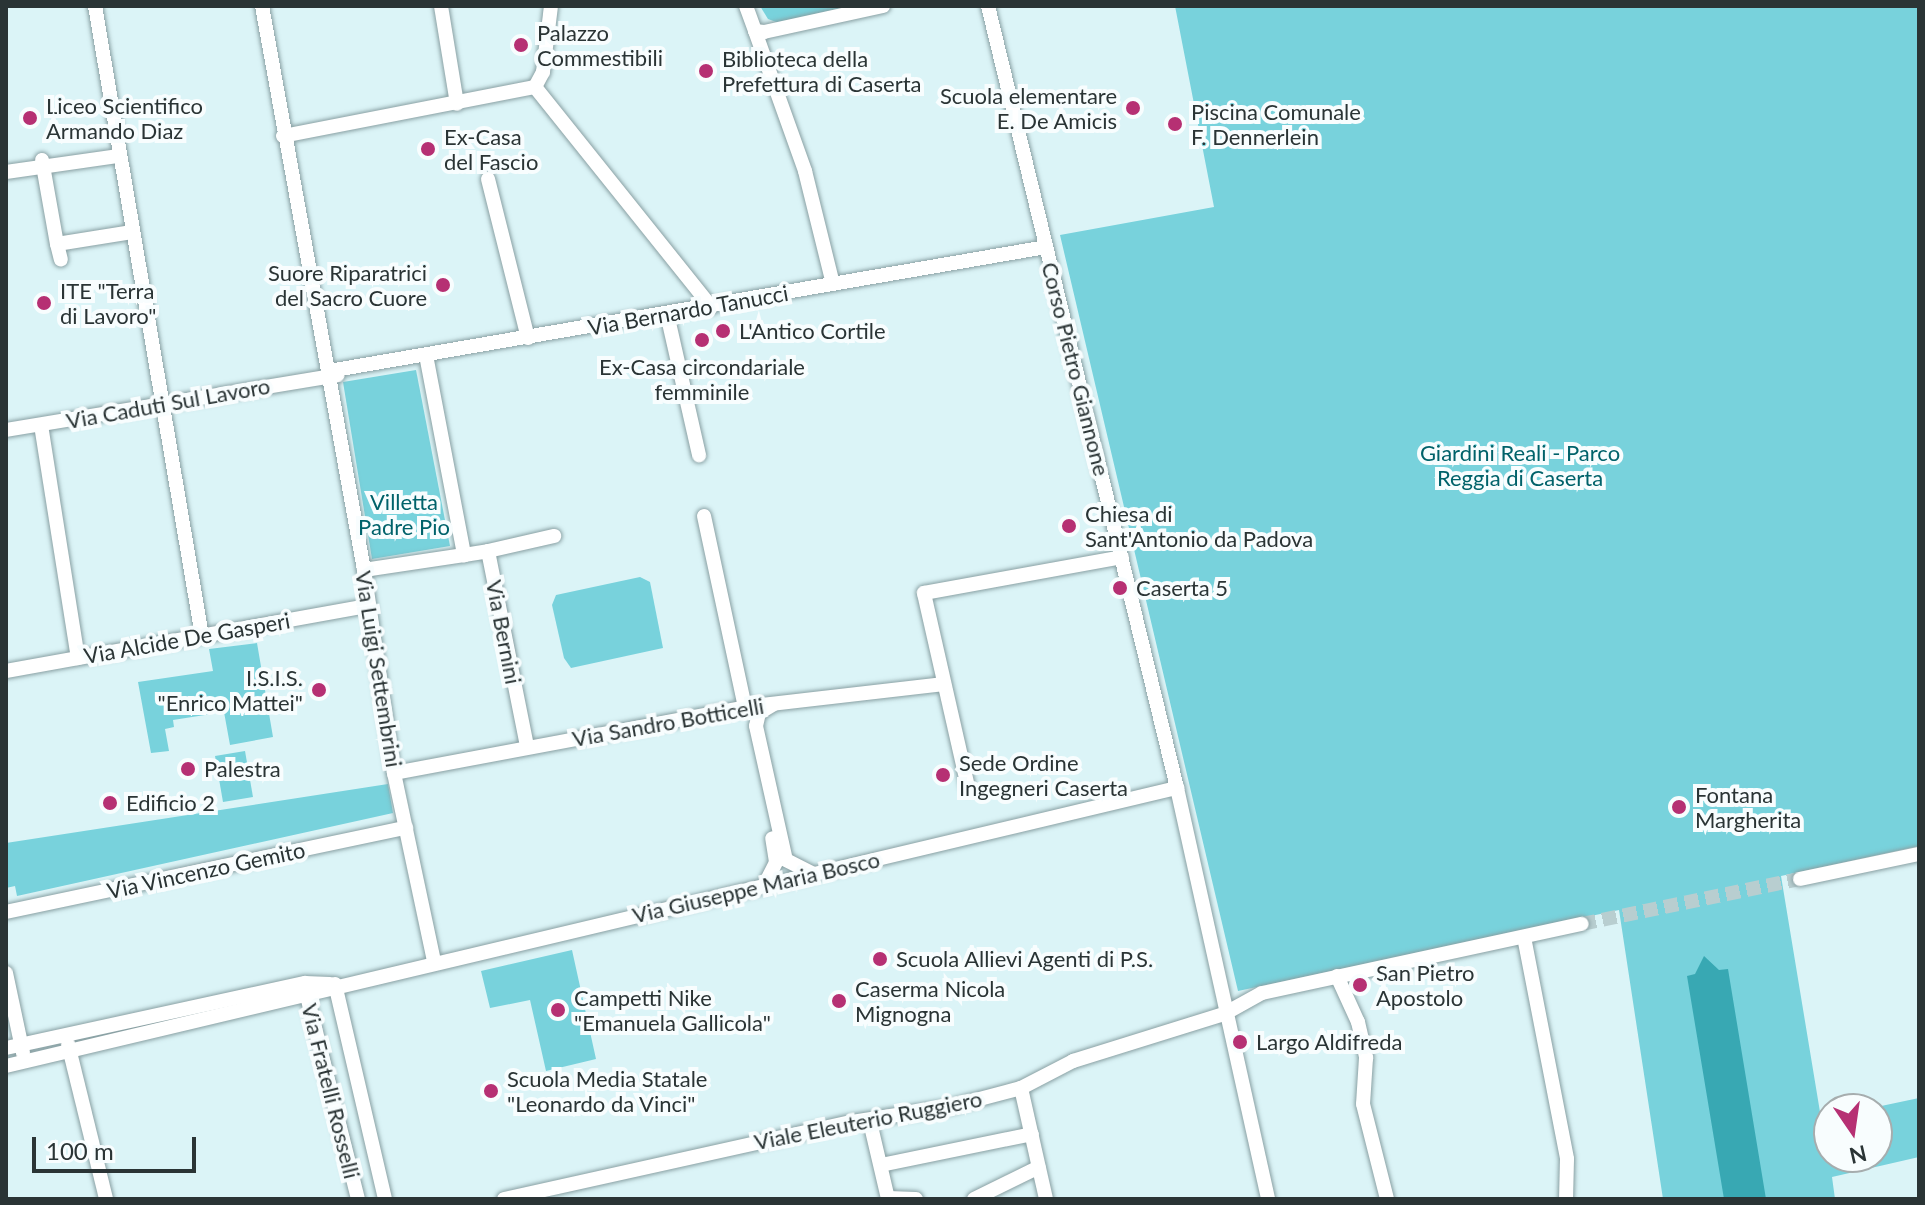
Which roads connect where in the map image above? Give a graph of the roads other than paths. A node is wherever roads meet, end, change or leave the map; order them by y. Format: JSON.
{"nodes":[{"id":1,"x":95,"y":6,"type":"edge"},
{"id":2,"x":262,"y":6,"type":"edge"},
{"id":3,"x":441,"y":6,"type":"edge"},
{"id":4,"x":551,"y":6,"type":"edge"},
{"id":5,"x":746,"y":6,"type":"edge"},
{"id":6,"x":883,"y":6,"type":"edge"},
{"id":7,"x":988,"y":6,"type":"edge"},
{"id":8,"x":755,"y":31,"type":"junction"},
{"id":9,"x":535,"y":87,"type":"junction"},
{"id":10,"x":457,"y":104,"type":"junction"},
{"id":11,"x":283,"y":136,"type":"junction"},
{"id":12,"x":119,"y":156,"type":"junction"},
{"id":13,"x":43,"y":165,"type":"junction"},
{"id":14,"x":6,"y":172,"type":"edge"},
{"id":15,"x":488,"y":179,"type":"dead end"},
{"id":16,"x":132,"y":232,"type":"junction"},
{"id":17,"x":57,"y":244,"type":"junction"},
{"id":18,"x":1046,"y":247,"type":"junction"},
{"id":19,"x":61,"y":260,"type":"dead end"},
{"id":20,"x":833,"y":284,"type":"junction"},
{"id":21,"x":711,"y":307,"type":"junction"},
{"id":22,"x":667,"y":314,"type":"junction"},
{"id":23,"x":528,"y":338,"type":"junction"},
{"id":24,"x":426,"y":358,"type":"junction"},
{"id":25,"x":330,"y":374,"type":"junction"},
{"id":26,"x":160,"y":404,"type":"junction"},
{"id":27,"x":41,"y":425,"type":"junction"},
{"id":28,"x":6,"y":430,"type":"edge"},
{"id":29,"x":699,"y":455,"type":"dead end"},
{"id":30,"x":704,"y":516,"type":"dead end"},
{"id":31,"x":554,"y":536,"type":"dead end"},
{"id":32,"x":488,"y":551,"type":"junction"},
{"id":33,"x":464,"y":555,"type":"junction"},
{"id":34,"x":1122,"y":557,"type":"junction"},
{"id":35,"x":364,"y":570,"type":"junction"},
{"id":36,"x":369,"y":606,"type":"junction"},
{"id":37,"x":202,"y":636,"type":"junction"},
{"id":38,"x":78,"y":658,"type":"junction"},
{"id":39,"x":6,"y":671,"type":"edge"},
{"id":40,"x":944,"y":684,"type":"junction"},
{"id":41,"x":774,"y":704,"type":"junction"},
{"id":42,"x":740,"y":708,"type":"junction"},
{"id":43,"x":527,"y":744,"type":"junction"},
{"id":44,"x":394,"y":770,"type":"junction"},
{"id":45,"x":968,"y":787,"type":"dead end"},
{"id":46,"x":1177,"y":788,"type":"junction"},
{"id":47,"x":406,"y":828,"type":"junction"},
{"id":48,"x":1919,"y":854,"type":"edge"},
{"id":49,"x":814,"y":874,"type":"junction"},
{"id":50,"x":1800,"y":879,"type":"tunnel mouth"},
{"id":51,"x":764,"y":886,"type":"junction"},
{"id":52,"x":6,"y":912,"type":"edge"},
{"id":53,"x":1582,"y":924,"type":"tunnel mouth"},
{"id":54,"x":1524,"y":937,"type":"junction"},
{"id":55,"x":434,"y":961,"type":"junction"},
{"id":56,"x":6,"y":973,"type":"edge"},
{"id":57,"x":1337,"y":976,"type":"junction"},
{"id":58,"x":335,"y":984,"type":"junction"},
{"id":59,"x":306,"y":990,"type":"junction"},
{"id":60,"x":1224,"y":1014,"type":"junction"},
{"id":61,"x":66,"y":1035,"type":"junction"},
{"id":62,"x":14,"y":1046,"type":"edge"},
{"id":63,"x":70,"y":1052,"type":"junction"},
{"id":64,"x":25,"y":1062,"type":"junction"},
{"id":65,"x":6,"y":1066,"type":"edge"},
{"id":66,"x":1021,"y":1088,"type":"junction"},
{"id":67,"x":870,"y":1122,"type":"junction"},
{"id":68,"x":1032,"y":1134,"type":"junction"},
{"id":69,"x":881,"y":1165,"type":"junction"},
{"id":70,"x":1039,"y":1167,"type":"junction"},
{"id":71,"x":888,"y":1198,"type":"edge"},
{"id":72,"x":106,"y":1199,"type":"edge"},
{"id":73,"x":358,"y":1199,"type":"edge"},
{"id":74,"x":385,"y":1199,"type":"edge"},
{"id":75,"x":504,"y":1199,"type":"edge"},
{"id":76,"x":916,"y":1199,"type":"edge"},
{"id":77,"x":974,"y":1199,"type":"edge"},
{"id":78,"x":1046,"y":1199,"type":"edge"},
{"id":79,"x":1268,"y":1199,"type":"edge"},
{"id":80,"x":1387,"y":1199,"type":"edge"},
{"id":81,"x":1566,"y":1199,"type":"edge"}],
"edges":[{"from":1,"to":12,"type":"street"},
{"from":2,"to":11,"type":"street","name":"Via Luigi Settembrini"},
{"from":3,"to":10,"type":"street"},
{"from":4,"to":9,"type":"street"},
{"from":5,"to":8,"type":"street"},
{"from":6,"to":8,"type":"street"},
{"from":7,"to":18,"type":"street","name":"Corso Pietro Giannone"},
{"from":8,"to":20,"type":"street"},
{"from":9,"to":10,"type":"street"},
{"from":9,"to":21,"type":"street"},
{"from":10,"to":11,"type":"street"},
{"from":11,"to":25,"type":"street","name":"Via Luigi Settembrini"},
{"from":12,"to":13,"type":"street"},
{"from":12,"to":16,"type":"street"},
{"from":13,"to":14,"type":"street"},
{"from":13,"to":17,"type":"street"},
{"from":15,"to":23,"type":"street"},
{"from":16,"to":17,"type":"street"},
{"from":16,"to":26,"type":"street"},
{"from":17,"to":19,"type":"street"},
{"from":18,"to":20,"type":"street","name":"Via Bernardo Tanucci"},
{"from":18,"to":34,"type":"street","name":"Corso Pietro Giannone"},
{"from":20,"to":21,"type":"street","name":"Via Bernardo Tanucci"},
{"from":21,"to":22,"type":"street","name":"Via Bernardo Tanucci"},
{"from":22,"to":23,"type":"street","name":"Via Bernardo Tanucci"},
{"from":22,"to":29,"type":"street"},
{"from":23,"to":24,"type":"street","name":"Via Bernardo Tanucci"},
{"from":24,"to":25,"type":"street","name":"Via Bernardo Tanucci"},
{"from":24,"to":33,"type":"street","name":"Via Bernini"},
{"from":25,"to":26,"type":"street","name":"Via Caduti Sul Lavoro"},
{"from":25,"to":35,"type":"street","name":"Via Luigi Settembrini"},
{"from":26,"to":27,"type":"street","name":"Via Caduti Sul Lavoro"},
{"from":26,"to":37,"type":"street"},
{"from":27,"to":28,"type":"street","name":"Via Caduti Sul Lavoro"},
{"from":27,"to":38,"type":"street"},
{"from":30,"to":42,"type":"street"},
{"from":31,"to":32,"type":"street"},
{"from":32,"to":33,"type":"street","name":"Via Bernini"},
{"from":32,"to":43,"type":"street","name":"Via Bernini"},
{"from":33,"to":35,"type":"street"},
{"from":34,"to":40,"type":"street"},
{"from":34,"to":46,"type":"street","name":"Corso Pietro Giannone"},
{"from":35,"to":36,"type":"street","name":"Via Luigi Settembrini"},
{"from":36,"to":37,"type":"street","name":"Via Alcide De Gasperi"},
{"from":36,"to":44,"type":"street","name":"Via Luigi Settembrini"},
{"from":37,"to":38,"type":"street","name":"Via Alcide De Gasperi"},
{"from":38,"to":39,"type":"street","name":"Via Alcide De Gasperi"},
{"from":40,"to":41,"type":"street","name":"Via Sandro Botticelli"},
{"from":40,"to":45,"type":"street"},
{"from":41,"to":42,"type":"street","name":"Via Sandro Botticelli"},
{"from":41,"to":49,"type":"street"},
{"from":42,"to":43,"type":"street","name":"Via Sandro Botticelli"},
{"from":42,"to":51,"type":"street"},
{"from":43,"to":44,"type":"street","name":"Via Sandro Botticelli"},
{"from":44,"to":47,"type":"street","name":"Via Luigi Settembrini"},
{"from":46,"to":49,"type":"street","name":"Via Giuseppe Maria Bosco"},
{"from":46,"to":60,"type":"street","name":"Corso Pietro Giannone"},
{"from":47,"to":52,"type":"street","name":"Via Vincenzo Gemito"},
{"from":47,"to":55,"type":"street","name":"Via Luigi Settembrini"},
{"from":48,"to":50,"type":"street"},
{"from":49,"to":51,"type":"street","name":"Via Giuseppe Maria Bosco"},
{"from":51,"to":55,"type":"street","name":"Via Giuseppe Maria Bosco"},
{"from":53,"to":54,"type":"street","name":"Viale Eleuterio Ruggiero"},
{"from":54,"to":57,"type":"street","name":"Viale Eleuterio Ruggiero"},
{"from":54,"to":81,"type":"street"},
{"from":55,"to":58,"type":"street","name":"Via Giuseppe Maria Bosco"},
{"from":56,"to":62,"type":"street"},
{"from":57,"to":60,"type":"street","name":"Viale Eleuterio Ruggiero"},
{"from":57,"to":80,"type":"street"},
{"from":58,"to":59,"type":"street","name":"Via Giuseppe Maria Bosco"},
{"from":58,"to":74,"type":"street","name":"Via Fratelli Rosselli"},
{"from":59,"to":61,"type":"street","name":"Via Giuseppe Maria Bosco"},
{"from":59,"to":63,"type":"street","name":"Via Giuseppe Maria Bosco"},
{"from":59,"to":73,"type":"street","name":"Via Fratelli Rosselli"},
{"from":60,"to":66,"type":"street","name":"Viale Eleuterio Ruggiero"},
{"from":60,"to":79,"type":"street"},
{"from":61,"to":62,"type":"street","name":"Via Giuseppe Maria Bosco"},
{"from":61,"to":63,"type":"street"},
{"from":62,"to":64,"type":"street"},
{"from":63,"to":64,"type":"street","name":"Via Giuseppe Maria Bosco"},
{"from":63,"to":72,"type":"street"},
{"from":64,"to":65,"type":"street","name":"Via Giuseppe Maria Bosco"},
{"from":66,"to":67,"type":"street","name":"Viale Eleuterio Ruggiero"},
{"from":66,"to":68,"type":"street"},
{"from":67,"to":69,"type":"street"},
{"from":67,"to":75,"type":"street","name":"Viale Eleuterio Ruggiero"},
{"from":68,"to":69,"type":"street"},
{"from":68,"to":70,"type":"street"},
{"from":69,"to":71,"type":"street"},
{"from":70,"to":77,"type":"street"},
{"from":70,"to":78,"type":"street"},
{"from":71,"to":76,"type":"street"}]}
